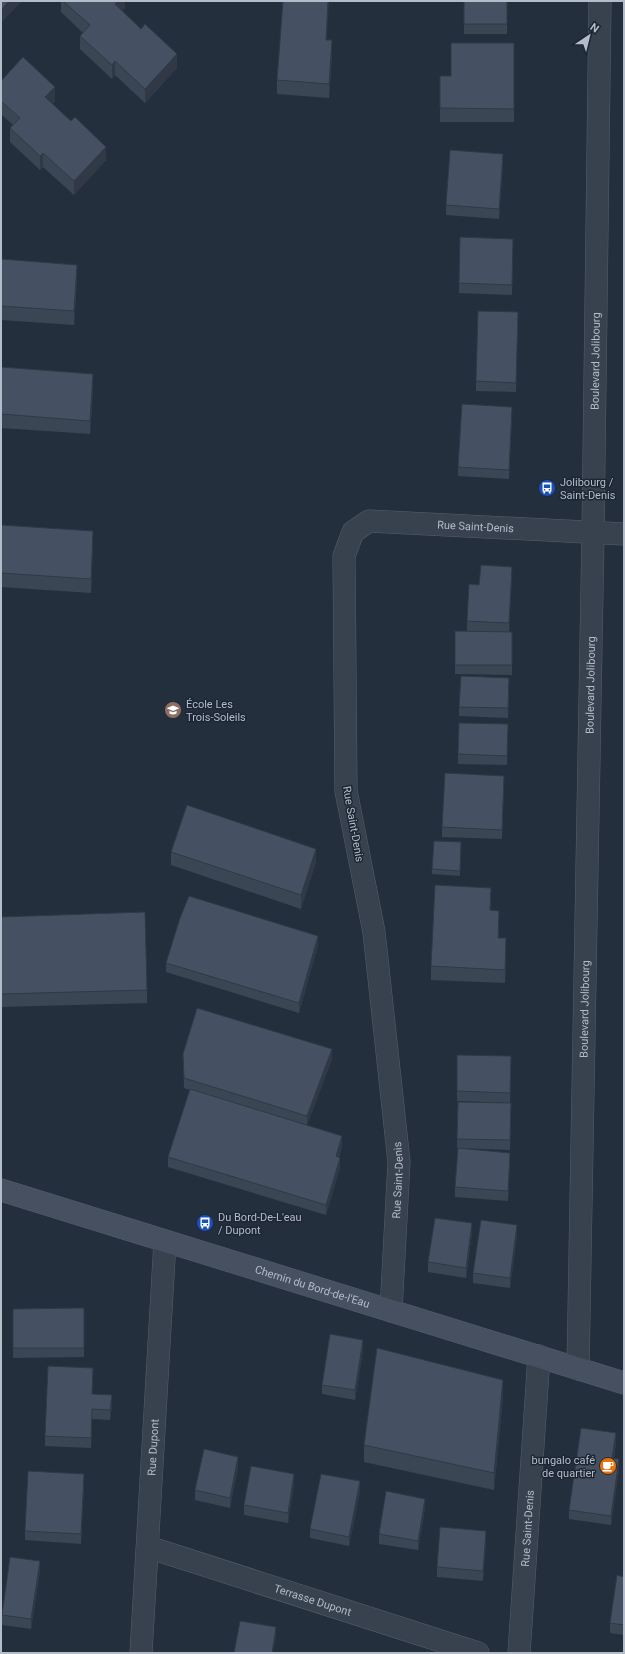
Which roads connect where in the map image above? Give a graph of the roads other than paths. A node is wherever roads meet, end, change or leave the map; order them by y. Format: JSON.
{"nodes":[{"id":1,"x":600,"y":1,"type":"edge"},
{"id":2,"x":593,"y":534,"type":"junction"},
{"id":3,"x":624,"y":534,"type":"edge"},
{"id":4,"x":1,"y":1190,"type":"edge"},
{"id":5,"x":165,"y":1241,"type":"junction"},
{"id":6,"x":391,"y":1311,"type":"junction"},
{"id":7,"x":539,"y":1356,"type":"junction"},
{"id":8,"x":578,"y":1368,"type":"junction"},
{"id":9,"x":624,"y":1383,"type":"edge"},
{"id":10,"x":148,"y":1547,"type":"junction"},
{"id":11,"x":141,"y":1653,"type":"edge"},
{"id":12,"x":478,"y":1653,"type":"edge"},
{"id":13,"x":519,"y":1653,"type":"edge"}],
"edges":[{"from":1,"to":2,"type":"street","name":"Boulevard Jolibourg"},
{"from":2,"to":3,"type":"street","name":"Rue Saint-Denis"},
{"from":2,"to":6,"type":"street","name":"Rue Saint-Denis"},
{"from":2,"to":8,"type":"street","name":"Boulevard Jolibourg"},
{"from":4,"to":5,"type":"street","name":"Chemin du Bord-de-l'Eau"},
{"from":5,"to":6,"type":"street","name":"Chemin du Bord-de-l'Eau"},
{"from":5,"to":10,"type":"street","name":"Rue Dupont"},
{"from":6,"to":7,"type":"street","name":"Chemin du Bord-de-l'Eau"},
{"from":7,"to":8,"type":"street","name":"Chemin du Bord-de-l'Eau"},
{"from":7,"to":13,"type":"street","name":"Rue Saint-Denis"},
{"from":8,"to":9,"type":"street","name":"Chemin du Bord-de-l'Eau"},
{"from":10,"to":11,"type":"street","name":"Rue Dupont"},
{"from":10,"to":12,"type":"street","name":"Terrasse Dupont"}]}
